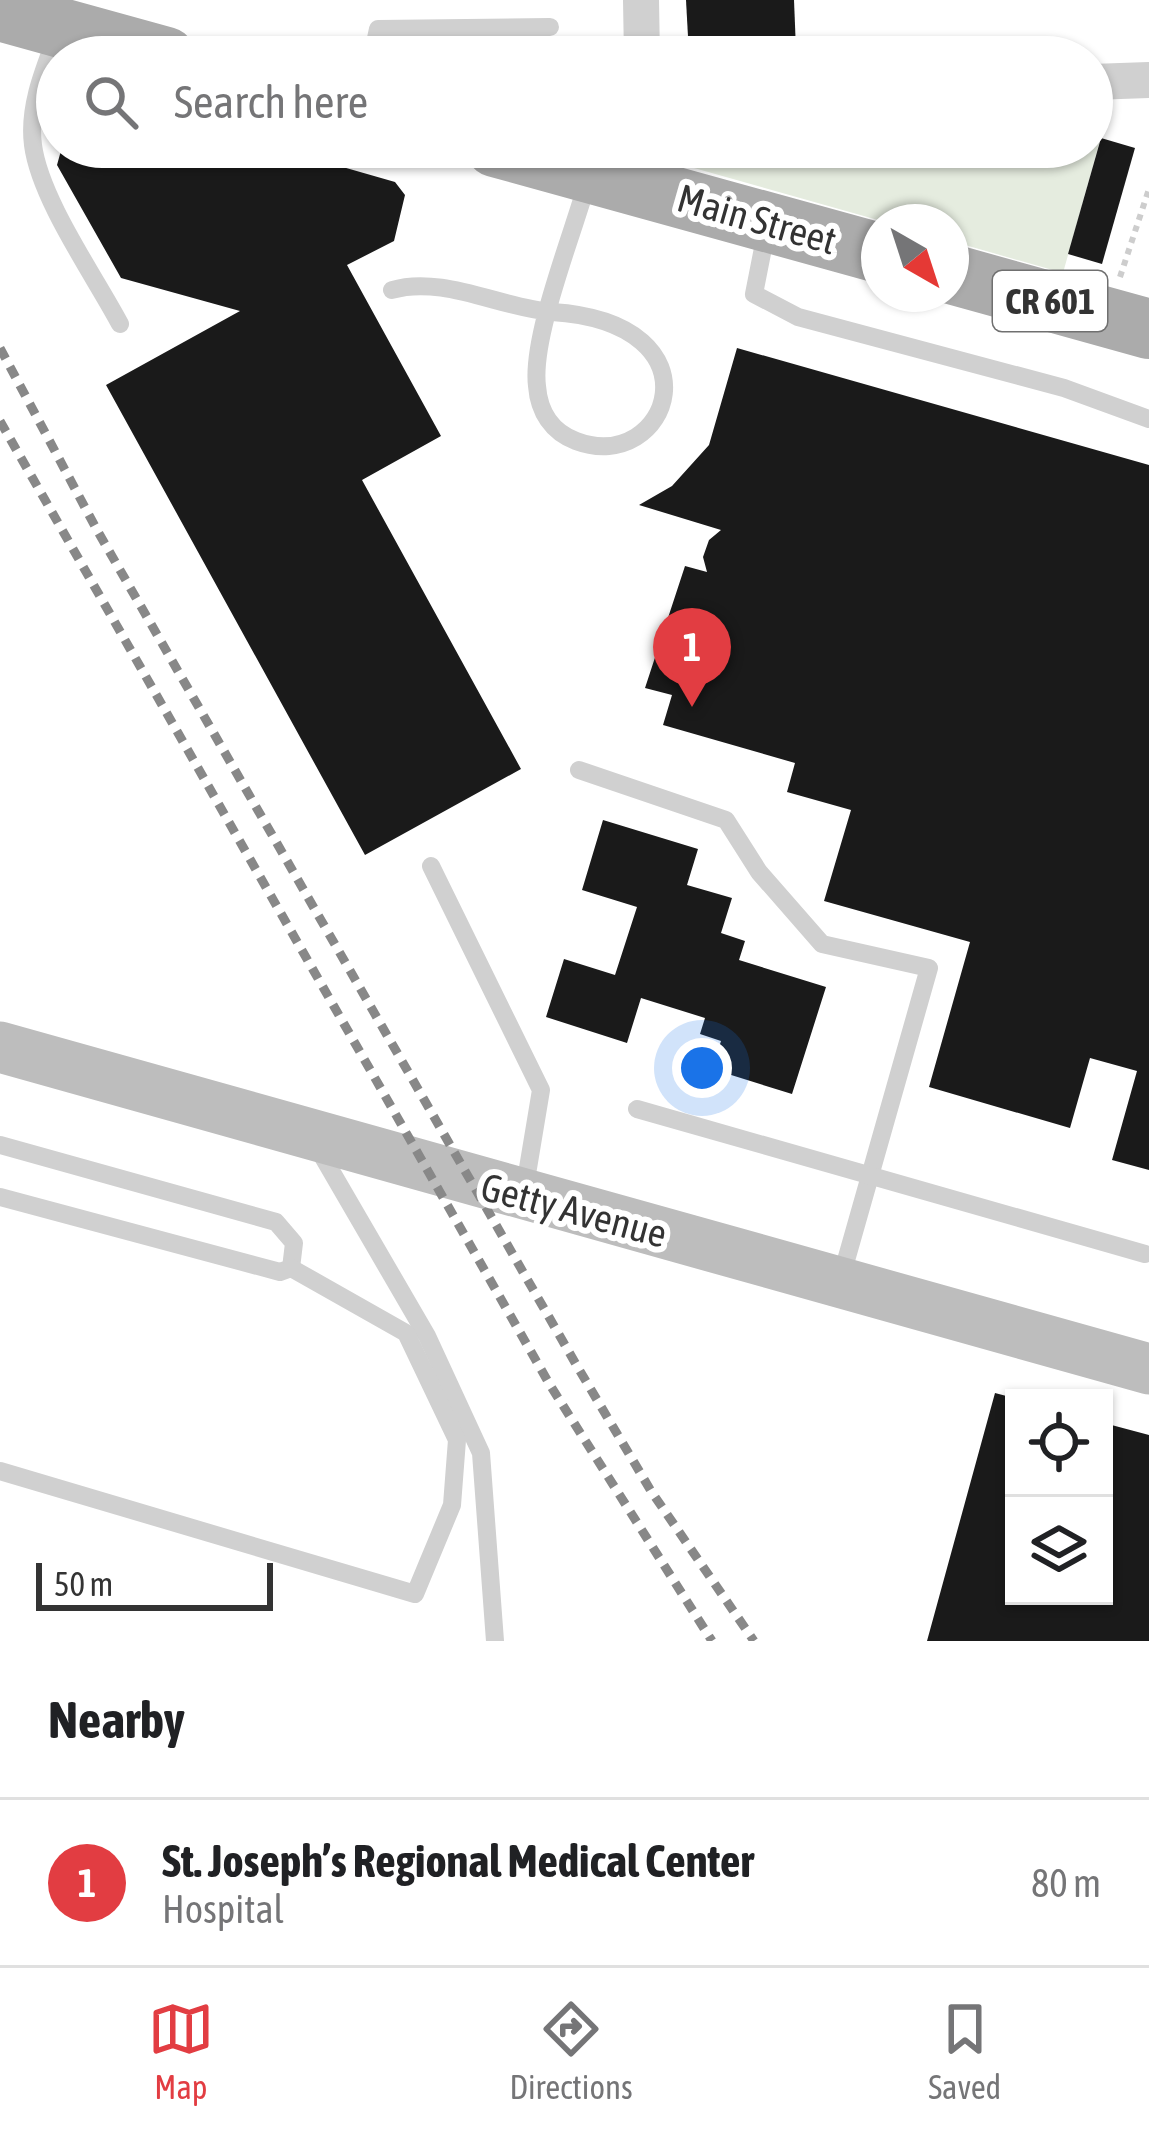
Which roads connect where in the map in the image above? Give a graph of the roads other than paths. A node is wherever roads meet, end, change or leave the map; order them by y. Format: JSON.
{"nodes":[{"id":1,"x":641,"y":0,"type":"edge"},
{"id":2,"x":0,"y":11,"type":"edge"},
{"id":3,"x":59,"y":14,"type":"edge"},
{"id":4,"x":550,"y":27,"type":"dead end"},
{"id":5,"x":526,"y":28,"type":"junction"},
{"id":6,"x":114,"y":36,"type":"edge"},
{"id":7,"x":376,"y":36,"type":"edge"},
{"id":8,"x":526,"y":36,"type":"edge"},
{"id":9,"x":642,"y":36,"type":"edge"},
{"id":10,"x":1149,"y":80,"type":"edge"},
{"id":11,"x":1113,"y":81,"type":"edge"},
{"id":12,"x":36,"y":110,"type":"edge"},
{"id":13,"x":36,"y":154,"type":"edge"},
{"id":14,"x":41,"y":168,"type":"edge"},
{"id":15,"x":595,"y":168,"type":"edge"},
{"id":16,"x":619,"y":168,"type":"edge"},
{"id":17,"x":768,"y":222,"type":"junction"},
{"id":18,"x":861,"y":249,"type":"edge"},
{"id":19,"x":969,"y":277,"type":"edge"},
{"id":20,"x":392,"y":290,"type":"dead end"},
{"id":21,"x":1134,"y":305,"type":"edge"},
{"id":22,"x":550,"y":312,"type":"junction"},
{"id":23,"x":120,"y":323,"type":"dead end"},
{"id":24,"x":1149,"y":419,"type":"edge"},
{"id":25,"x":579,"y":770,"type":"dead end"},
{"id":26,"x":431,"y":866,"type":"dead end"},
{"id":27,"x":0,"y":1047,"type":"edge"},
{"id":28,"x":637,"y":1109,"type":"dead end"},
{"id":29,"x":311,"y":1136,"type":"junction"},
{"id":30,"x":0,"y":1144,"type":"edge"},
{"id":31,"x":869,"y":1179,"type":"junction"},
{"id":32,"x":0,"y":1197,"type":"edge"},
{"id":33,"x":524,"y":1197,"type":"junction"},
{"id":34,"x":1144,"y":1254,"type":"dead end"},
{"id":35,"x":291,"y":1268,"type":"junction"},
{"id":36,"x":840,"y":1282,"type":"junction"},
{"id":37,"x":1149,"y":1369,"type":"edge"},
{"id":38,"x":0,"y":1471,"type":"edge"},
{"id":39,"x":495,"y":1641,"type":"edge"}],
"edges":[{"from":1,"to":9,"type":"street"},
{"from":2,"to":3,"type":"main road"},
{"from":3,"to":6,"type":"main road"},
{"from":4,"to":5,"type":"lane"},
{"from":5,"to":7,"type":"lane"},
{"from":5,"to":8,"type":"lane"},
{"from":10,"to":11,"type":"street"},
{"from":12,"to":13,"type":"lane"},
{"from":14,"to":23,"type":"lane"},
{"from":15,"to":22,"type":"lane"},
{"from":16,"to":17,"type":"main road","name":"Main Street"},
{"from":17,"to":18,"type":"main road","name":"Main Street"},
{"from":17,"to":24,"type":"lane"},
{"from":19,"to":21,"type":"main road","number":"CR 601"},
{"from":20,"to":22,"type":"lane"},
{"from":22,"to":22,"type":"lane"},
{"from":25,"to":31,"type":"lane"},
{"from":26,"to":33,"type":"lane"},
{"from":27,"to":29,"type":"main road","name":"Getty Avenue"},
{"from":28,"to":31,"type":"lane"},
{"from":29,"to":33,"type":"main road","name":"Getty Avenue"},
{"from":29,"to":39,"type":"lane"},
{"from":30,"to":35,"type":"lane"},
{"from":31,"to":34,"type":"lane"},
{"from":31,"to":36,"type":"lane"},
{"from":32,"to":35,"type":"lane"},
{"from":33,"to":36,"type":"main road","name":"Getty Avenue"},
{"from":35,"to":38,"type":"lane"},
{"from":36,"to":37,"type":"main road","name":"Getty Avenue"}]}
